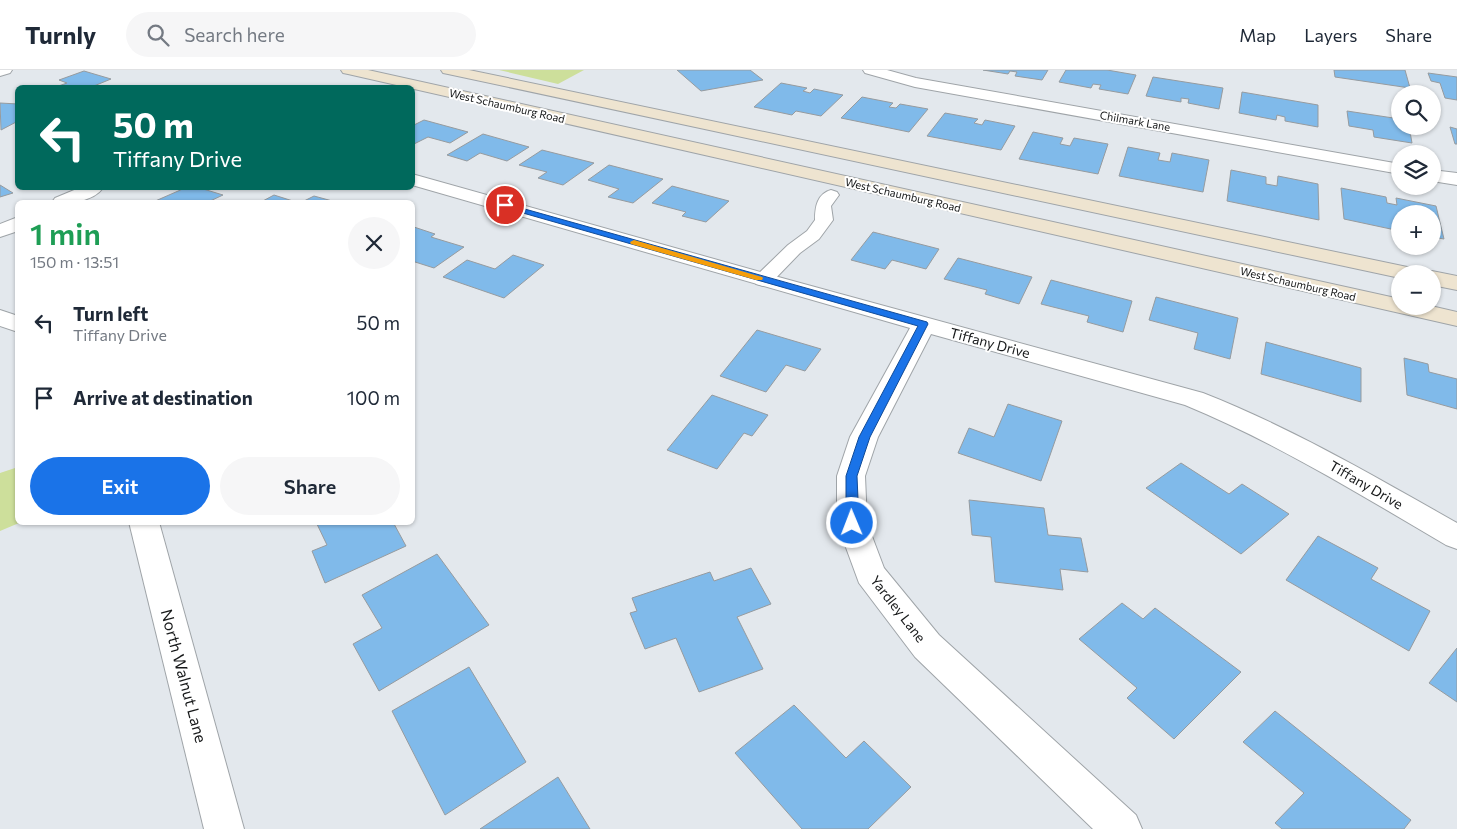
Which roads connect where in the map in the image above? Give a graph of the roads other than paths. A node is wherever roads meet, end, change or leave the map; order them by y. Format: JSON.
{"nodes":[{"id":1,"x":5,"y":70,"type":"edge"},
{"id":2,"x":348,"y":70,"type":"edge"},
{"id":3,"x":448,"y":70,"type":"edge"},
{"id":4,"x":870,"y":70,"type":"edge"},
{"id":5,"x":0,"y":72,"type":"edge"},
{"id":6,"x":415,"y":85,"type":"edge"},
{"id":7,"x":415,"y":85,"type":"edge"},
{"id":8,"x":1391,"y":167,"type":"edge"},
{"id":9,"x":1441,"y":176,"type":"edge"},
{"id":10,"x":1457,"y":179,"type":"edge"},
{"id":11,"x":415,"y":180,"type":"edge"},
{"id":12,"x":89,"y":190,"type":"edge"},
{"id":13,"x":831,"y":195,"type":"dead end"},
{"id":14,"x":67,"y":200,"type":"edge"},
{"id":15,"x":15,"y":224,"type":"edge"},
{"id":16,"x":0,"y":231,"type":"edge"},
{"id":17,"x":1391,"y":270,"type":"edge"},
{"id":18,"x":763,"y":280,"type":"junction"},
{"id":19,"x":1441,"y":280,"type":"edge"},
{"id":20,"x":1457,"y":283,"type":"edge"},
{"id":21,"x":0,"y":317,"type":"edge"},
{"id":22,"x":1457,"y":319,"type":"edge"},
{"id":23,"x":15,"y":324,"type":"edge"},
{"id":24,"x":924,"y":324,"type":"junction"},
{"id":25,"x":145,"y":525,"type":"edge"},
{"id":26,"x":1457,"y":537,"type":"edge"},
{"id":27,"x":224,"y":829,"type":"edge"},
{"id":28,"x":1122,"y":829,"type":"edge"}],
"edges":[{"from":1,"to":5,"type":"street"},
{"from":2,"to":6,"type":"main road","name":"West Schaumburg Road"},
{"from":3,"to":17,"type":"main road","name":"West Schaumburg Road"},
{"from":4,"to":8,"type":"street","name":"Chilmark Lane"},
{"from":7,"to":22,"type":"main road","name":"West Schaumburg Road"},
{"from":9,"to":10,"type":"street"},
{"from":11,"to":18,"type":"street","name":"Tiffany Drive"},
{"from":12,"to":14,"type":"street"},
{"from":13,"to":18,"type":"street"},
{"from":15,"to":16,"type":"street"},
{"from":18,"to":24,"type":"street","name":"Tiffany Drive"},
{"from":19,"to":20,"type":"main road"},
{"from":21,"to":23,"type":"street"},
{"from":24,"to":26,"type":"street","name":"Tiffany Drive"},
{"from":24,"to":28,"type":"street","name":"Yardley Lane"},
{"from":25,"to":27,"type":"street","name":"North Walnut Lane"}]}
